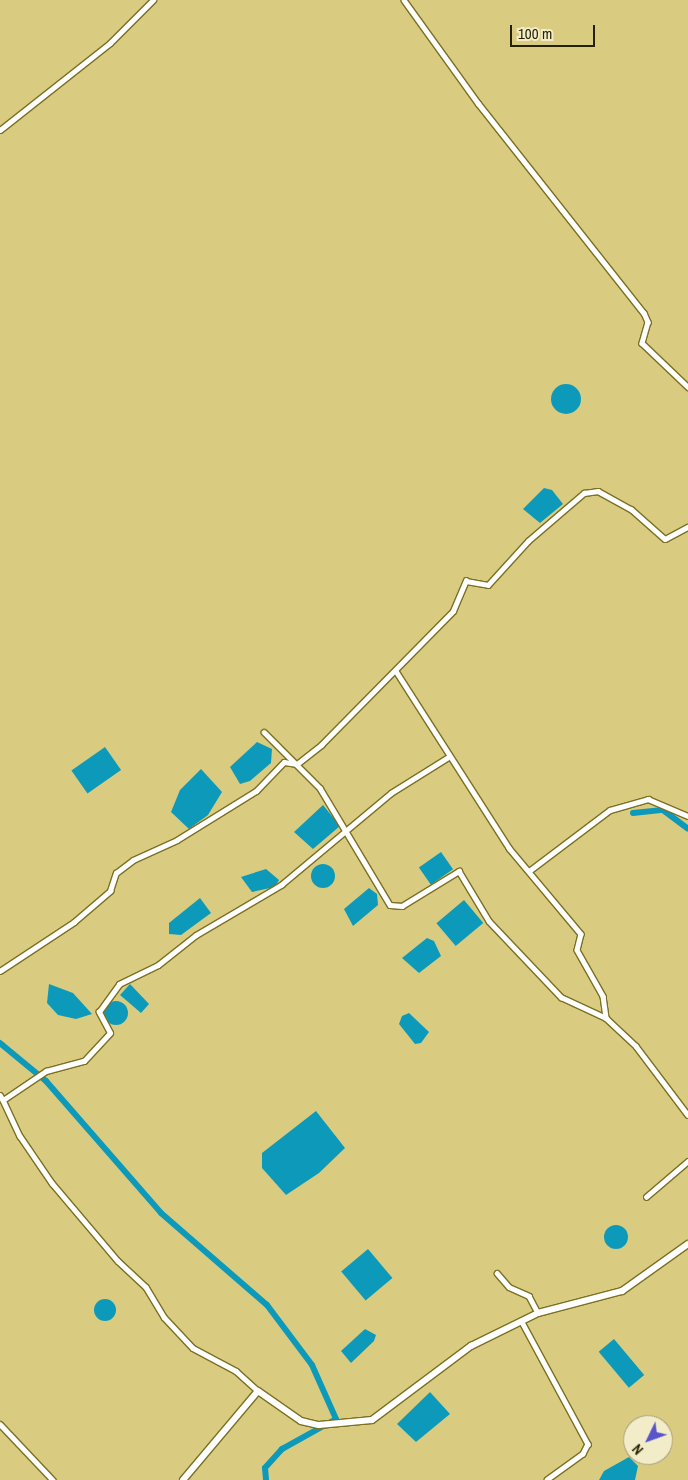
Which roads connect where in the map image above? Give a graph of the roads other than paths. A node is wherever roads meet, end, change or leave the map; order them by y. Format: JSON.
{"nodes":[{"id":1,"x":153,"y":0,"type":"edge"},
{"id":2,"x":404,"y":0,"type":"edge"},
{"id":3,"x":0,"y":130,"type":"edge"},
{"id":4,"x":688,"y":387,"type":"edge"},
{"id":5,"x":688,"y":527,"type":"edge"},
{"id":6,"x":396,"y":671,"type":"junction"},
{"id":7,"x":264,"y":732,"type":"dead end"},
{"id":8,"x":447,"y":758,"type":"junction"},
{"id":9,"x":297,"y":764,"type":"junction"},
{"id":10,"x":688,"y":816,"type":"edge"},
{"id":11,"x":346,"y":833,"type":"junction"},
{"id":12,"x":529,"y":870,"type":"junction"},
{"id":13,"x":0,"y":971,"type":"edge"},
{"id":14,"x":606,"y":1018,"type":"junction"},
{"id":15,"x":0,"y":1095,"type":"edge"},
{"id":16,"x":4,"y":1100,"type":"junction"},
{"id":17,"x":688,"y":1115,"type":"edge"},
{"id":18,"x":688,"y":1161,"type":"edge"},
{"id":19,"x":646,"y":1197,"type":"dead end"},
{"id":20,"x":688,"y":1244,"type":"edge"},
{"id":21,"x":497,"y":1273,"type":"dead end"},
{"id":22,"x":538,"y":1313,"type":"junction"},
{"id":23,"x":522,"y":1322,"type":"junction"},
{"id":24,"x":258,"y":1391,"type":"junction"},
{"id":25,"x":0,"y":1424,"type":"edge"},
{"id":26,"x":53,"y":1480,"type":"edge"},
{"id":27,"x":183,"y":1480,"type":"edge"},
{"id":28,"x":547,"y":1480,"type":"edge"}],
"edges":[{"from":1,"to":3,"type":"street"},
{"from":2,"to":4,"type":"street"},
{"from":5,"to":6,"type":"street"},
{"from":6,"to":8,"type":"street"},
{"from":6,"to":9,"type":"street"},
{"from":7,"to":9,"type":"street"},
{"from":8,"to":11,"type":"street"},
{"from":8,"to":12,"type":"street"},
{"from":9,"to":11,"type":"street"},
{"from":9,"to":13,"type":"street"},
{"from":10,"to":12,"type":"street"},
{"from":11,"to":14,"type":"street"},
{"from":11,"to":16,"type":"street"},
{"from":12,"to":14,"type":"street"},
{"from":14,"to":17,"type":"street"},
{"from":15,"to":16,"type":"street"},
{"from":16,"to":24,"type":"street"},
{"from":18,"to":19,"type":"street"},
{"from":20,"to":22,"type":"street"},
{"from":21,"to":22,"type":"street"},
{"from":22,"to":23,"type":"street"},
{"from":23,"to":24,"type":"street"},
{"from":23,"to":28,"type":"street"},
{"from":24,"to":27,"type":"street"},
{"from":25,"to":26,"type":"street"}]}
